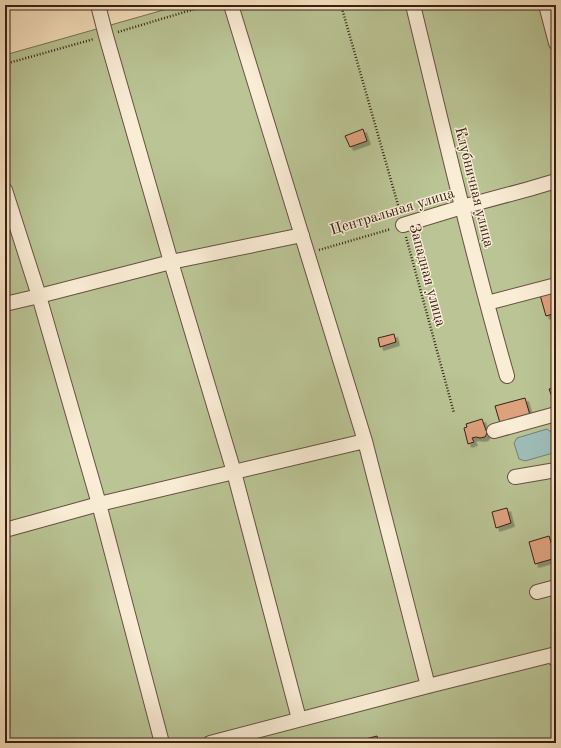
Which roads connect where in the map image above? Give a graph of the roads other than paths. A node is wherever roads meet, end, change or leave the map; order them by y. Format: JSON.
{"nodes":[{"id":1,"x":98,"y":5,"type":"edge"},
{"id":2,"x":231,"y":5,"type":"edge"},
{"id":3,"x":413,"y":5,"type":"edge"},
{"id":4,"x":546,"y":5,"type":"edge"},
{"id":5,"x":556,"y":43,"type":"edge"},
{"id":6,"x":556,"y":181,"type":"edge"},
{"id":7,"x":5,"y":190,"type":"edge"},
{"id":8,"x":462,"y":207,"type":"junction"},
{"id":9,"x":403,"y":225,"type":"road end"},
{"id":10,"x":302,"y":235,"type":"junction"},
{"id":11,"x":171,"y":262,"type":"junction"},
{"id":12,"x":556,"y":285,"type":"edge"},
{"id":13,"x":39,"y":296,"type":"junction"},
{"id":14,"x":487,"y":303,"type":"junction"},
{"id":15,"x":5,"y":304,"type":"edge"},
{"id":16,"x":507,"y":376,"type":"dead end"},
{"id":17,"x":556,"y":414,"type":"edge"},
{"id":18,"x":494,"y":431,"type":"dead end"},
{"id":19,"x":365,"y":440,"type":"junction"},
{"id":20,"x":556,"y":470,"type":"edge"},
{"id":21,"x":234,"y":472,"type":"junction"},
{"id":22,"x":515,"y":477,"type":"dead end"},
{"id":23,"x":99,"y":504,"type":"junction"},
{"id":24,"x":5,"y":530,"type":"edge"},
{"id":25,"x":556,"y":587,"type":"edge"},
{"id":26,"x":537,"y":592,"type":"dead end"},
{"id":27,"x":556,"y":660,"type":"edge"},
{"id":28,"x":428,"y":686,"type":"junction"},
{"id":29,"x":299,"y":719,"type":"junction"},
{"id":30,"x":162,"y":743,"type":"edge"},
{"id":31,"x":210,"y":743,"type":"edge"}],
"edges":[{"from":1,"to":11,"type":"lane"},
{"from":2,"to":10,"type":"lane"},
{"from":3,"to":8,"type":"lane","name":"Клубничная улица"},
{"from":4,"to":5,"type":"lane"},
{"from":6,"to":8,"type":"lane","name":"Центральная улица"},
{"from":7,"to":13,"type":"lane"},
{"from":8,"to":9,"type":"lane","name":"Центральная улица"},
{"from":8,"to":14,"type":"lane","name":"Клубничная улица"},
{"from":10,"to":11,"type":"lane"},
{"from":10,"to":19,"type":"lane"},
{"from":11,"to":13,"type":"lane"},
{"from":11,"to":21,"type":"lane"},
{"from":12,"to":14,"type":"lane"},
{"from":13,"to":15,"type":"lane"},
{"from":13,"to":23,"type":"lane"},
{"from":14,"to":16,"type":"lane","name":"Клубничная улица"},
{"from":17,"to":18,"type":"lane"},
{"from":19,"to":21,"type":"lane"},
{"from":19,"to":28,"type":"lane"},
{"from":20,"to":22,"type":"lane"},
{"from":21,"to":23,"type":"lane"},
{"from":21,"to":29,"type":"lane"},
{"from":23,"to":24,"type":"lane"},
{"from":23,"to":30,"type":"lane"},
{"from":25,"to":26,"type":"lane"},
{"from":27,"to":28,"type":"lane"},
{"from":28,"to":29,"type":"lane"},
{"from":29,"to":31,"type":"lane"}]}
